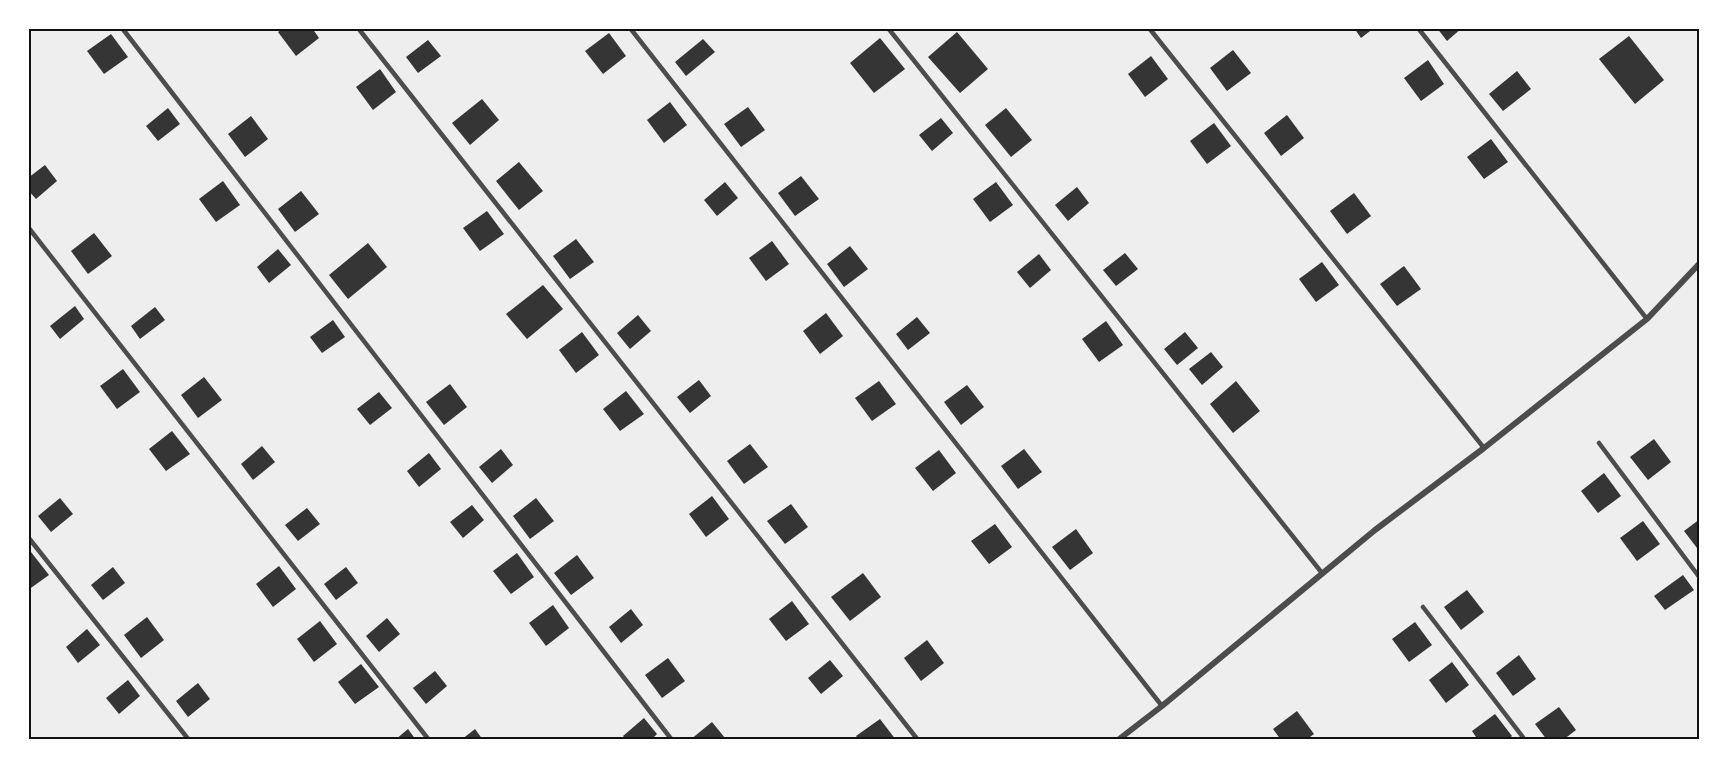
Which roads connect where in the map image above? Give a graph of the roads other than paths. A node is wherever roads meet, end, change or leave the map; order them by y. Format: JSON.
{"nodes":[{"id":1,"x":122,"y":28,"type":"edge"},
{"id":2,"x":358,"y":28,"type":"edge"},
{"id":3,"x":630,"y":28,"type":"edge"},
{"id":4,"x":888,"y":28,"type":"edge"},
{"id":5,"x":1149,"y":28,"type":"edge"},
{"id":6,"x":1418,"y":28,"type":"edge"},
{"id":7,"x":28,"y":227,"type":"edge"},
{"id":8,"x":1700,"y":263,"type":"edge"},
{"id":9,"x":1647,"y":319,"type":"junction"},
{"id":10,"x":1599,"y":442,"type":"dead end"},
{"id":11,"x":1484,"y":448,"type":"junction"},
{"id":12,"x":28,"y":537,"type":"edge"},
{"id":13,"x":1322,"y":573,"type":"junction"},
{"id":14,"x":1700,"y":578,"type":"edge"},
{"id":15,"x":1423,"y":607,"type":"dead end"},
{"id":16,"x":1162,"y":706,"type":"junction"},
{"id":17,"x":189,"y":740,"type":"edge"},
{"id":18,"x":429,"y":740,"type":"edge"},
{"id":19,"x":672,"y":740,"type":"edge"},
{"id":20,"x":918,"y":740,"type":"edge"},
{"id":21,"x":1118,"y":740,"type":"edge"},
{"id":22,"x":1525,"y":740,"type":"edge"}],
"edges":[{"from":1,"to":19,"type":"lane"},
{"from":2,"to":20,"type":"lane"},
{"from":3,"to":16,"type":"lane"},
{"from":4,"to":13,"type":"lane"},
{"from":5,"to":11,"type":"lane"},
{"from":6,"to":9,"type":"lane"},
{"from":7,"to":18,"type":"lane"},
{"from":8,"to":9,"type":"street"},
{"from":9,"to":11,"type":"street"},
{"from":10,"to":14,"type":"lane"},
{"from":11,"to":13,"type":"street"},
{"from":12,"to":17,"type":"lane"},
{"from":13,"to":16,"type":"street"},
{"from":15,"to":22,"type":"lane"},
{"from":16,"to":21,"type":"street"}]}
